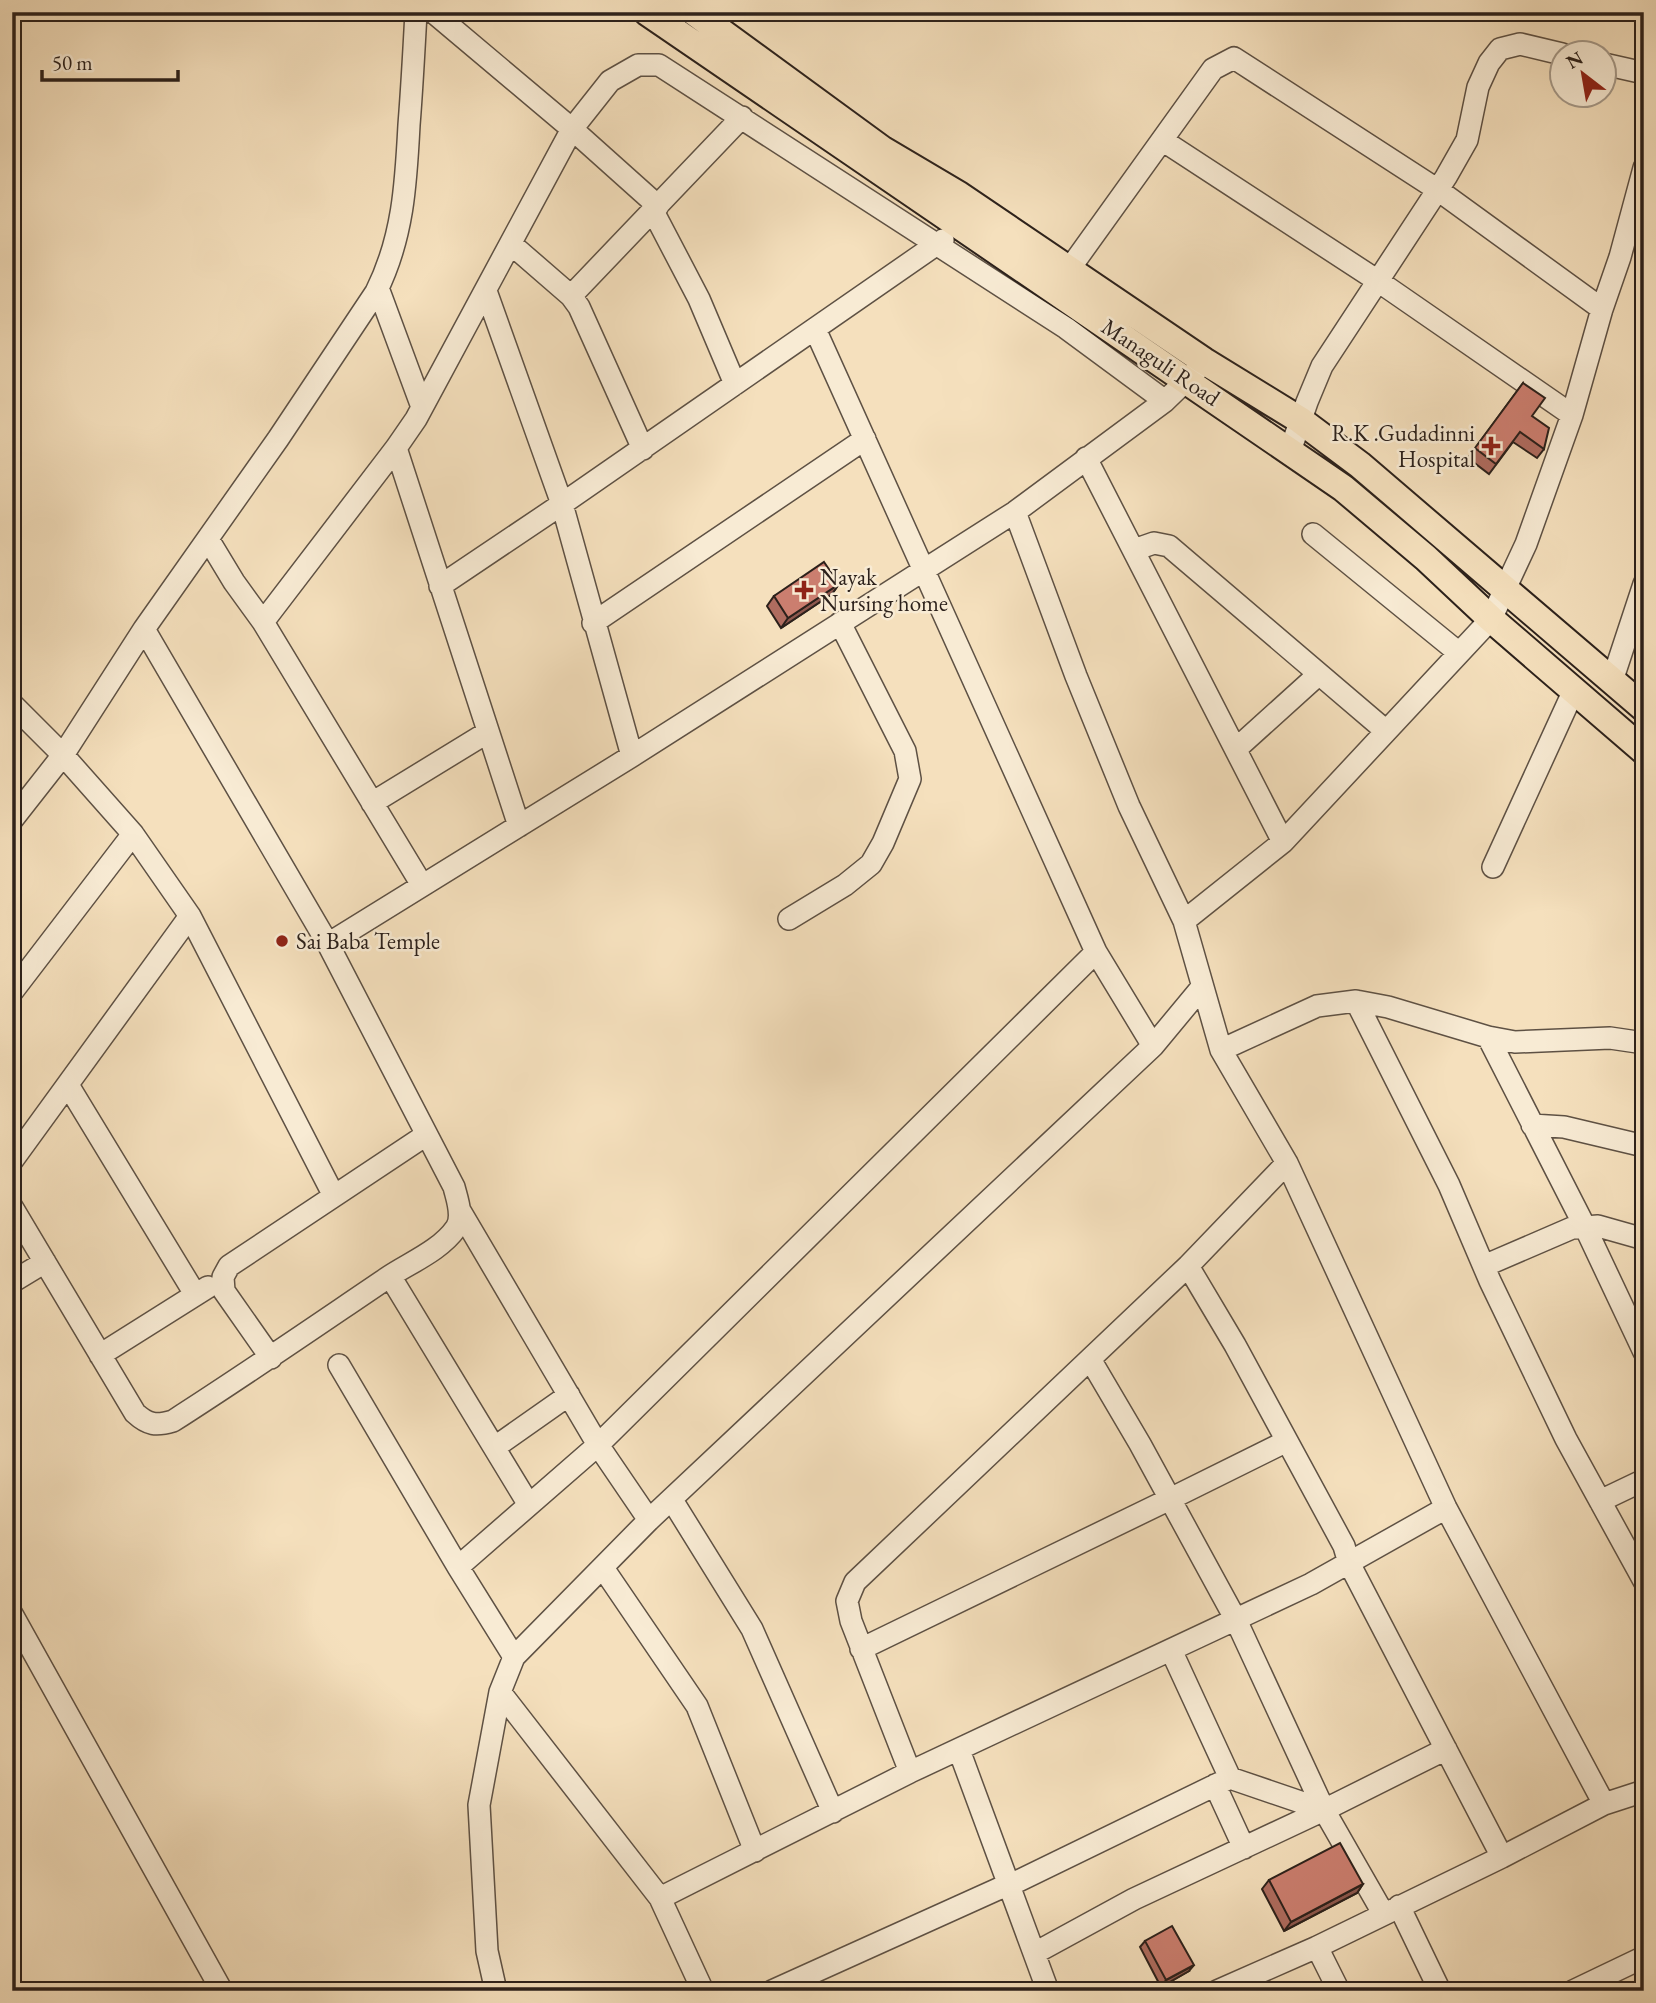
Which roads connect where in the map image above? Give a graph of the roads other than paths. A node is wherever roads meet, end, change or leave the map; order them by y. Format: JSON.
{"nodes":[{"id":1,"x":416,"y":12,"type":"edge"},
{"id":2,"x":433,"y":12,"type":"edge"},
{"id":3,"x":647,"y":12,"type":"edge"},
{"id":4,"x":694,"y":12,"type":"edge"},
{"id":5,"x":1548,"y":51,"type":"edge"},
{"id":6,"x":1618,"y":67,"type":"edge"},
{"id":7,"x":1644,"y":73,"type":"edge"},
{"id":8,"x":742,"y":117,"type":"junction"},
{"id":9,"x":572,"y":129,"type":"junction"},
{"id":10,"x":1162,"y":140,"type":"junction"},
{"id":11,"x":877,"y":158,"type":"junction"},
{"id":12,"x":1644,"y":168,"type":"edge"},
{"id":13,"x":1438,"y":190,"type":"junction"},
{"id":14,"x":955,"y":206,"type":"junction"},
{"id":15,"x":655,"y":209,"type":"junction"},
{"id":16,"x":511,"y":244,"type":"junction"},
{"id":17,"x":937,"y":244,"type":"junction"},
{"id":18,"x":1061,"y":279,"type":"junction"},
{"id":19,"x":1378,"y":281,"type":"junction"},
{"id":20,"x":378,"y":288,"type":"junction"},
{"id":21,"x":485,"y":291,"type":"junction"},
{"id":22,"x":571,"y":296,"type":"junction"},
{"id":23,"x":1602,"y":309,"type":"junction"},
{"id":24,"x":815,"y":329,"type":"junction"},
{"id":25,"x":1196,"y":371,"type":"junction"},
{"id":26,"x":735,"y":384,"type":"junction"},
{"id":27,"x":1165,"y":401,"type":"junction"},
{"id":28,"x":422,"y":407,"type":"junction"},
{"id":29,"x":1572,"y":415,"type":"junction"},
{"id":30,"x":1300,"y":420,"type":"junction"},
{"id":31,"x":865,"y":439,"type":"junction"},
{"id":32,"x":396,"y":448,"type":"junction"},
{"id":33,"x":643,"y":449,"type":"junction"},
{"id":34,"x":1290,"y":451,"type":"junction"},
{"id":35,"x":1086,"y":458,"type":"junction"},
{"id":36,"x":562,"y":504,"type":"junction"},
{"id":37,"x":1015,"y":512,"type":"junction"},
{"id":38,"x":1313,"y":534,"type":"dead end"},
{"id":39,"x":208,"y":539,"type":"junction"},
{"id":40,"x":1133,"y":551,"type":"junction"},
{"id":41,"x":923,"y":569,"type":"junction"},
{"id":42,"x":1644,"y":584,"type":"edge"},
{"id":43,"x":440,"y":586,"type":"junction"},
{"id":44,"x":1506,"y":588,"type":"junction"},
{"id":45,"x":1491,"y":619,"type":"junction"},
{"id":46,"x":263,"y":622,"type":"junction"},
{"id":47,"x":593,"y":623,"type":"junction"},
{"id":48,"x":840,"y":623,"type":"junction"},
{"id":49,"x":144,"y":629,"type":"junction"},
{"id":50,"x":1459,"y":653,"type":"junction"},
{"id":51,"x":1319,"y":674,"type":"junction"},
{"id":52,"x":1612,"y":681,"type":"junction"},
{"id":53,"x":1574,"y":690,"type":"junction"},
{"id":54,"x":12,"y":704,"type":"edge"},
{"id":55,"x":1644,"y":708,"type":"edge"},
{"id":56,"x":1386,"y":731,"type":"junction"},
{"id":57,"x":488,"y":732,"type":"junction"},
{"id":58,"x":1236,"y":748,"type":"junction"},
{"id":59,"x":1644,"y":751,"type":"edge"},
{"id":60,"x":63,"y":755,"type":"junction"},
{"id":61,"x":632,"y":756,"type":"junction"},
{"id":62,"x":372,"y":803,"type":"junction"},
{"id":63,"x":12,"y":820,"type":"edge"},
{"id":64,"x":519,"y":826,"type":"junction"},
{"id":65,"x":132,"y":834,"type":"junction"},
{"id":66,"x":1283,"y":842,"type":"junction"},
{"id":67,"x":1493,"y":867,"type":"dead end"},
{"id":68,"x":422,"y":885,"type":"junction"},
{"id":69,"x":190,"y":916,"type":"junction"},
{"id":70,"x":789,"y":919,"type":"dead end"},
{"id":71,"x":1184,"y":921,"type":"junction"},
{"id":72,"x":328,"y":944,"type":"junction"},
{"id":73,"x":1096,"y":952,"type":"junction"},
{"id":74,"x":1202,"y":987,"type":"junction"},
{"id":75,"x":12,"y":992,"type":"edge"},
{"id":76,"x":1356,"y":1001,"type":"junction"},
{"id":77,"x":1488,"y":1037,"type":"junction"},
{"id":78,"x":1644,"y":1043,"type":"edge"},
{"id":79,"x":1153,"y":1046,"type":"junction"},
{"id":80,"x":1221,"y":1050,"type":"junction"},
{"id":81,"x":68,"y":1085,"type":"junction"},
{"id":82,"x":1532,"y":1125,"type":"junction"},
{"id":83,"x":426,"y":1135,"type":"junction"},
{"id":84,"x":1644,"y":1146,"type":"edge"},
{"id":85,"x":12,"y":1161,"type":"edge"},
{"id":86,"x":1287,"y":1163,"type":"junction"},
{"id":87,"x":334,"y":1196,"type":"junction"},
{"id":88,"x":12,"y":1207,"type":"edge"},
{"id":89,"x":459,"y":1209,"type":"junction"},
{"id":90,"x":1585,"y":1227,"type":"junction"},
{"id":91,"x":1644,"y":1239,"type":"edge"},
{"id":92,"x":45,"y":1262,"type":"junction"},
{"id":93,"x":1188,"y":1266,"type":"junction"},
{"id":94,"x":1484,"y":1266,"type":"junction"},
{"id":95,"x":390,"y":1276,"type":"junction"},
{"id":96,"x":223,"y":1277,"type":"junction"},
{"id":97,"x":12,"y":1282,"type":"edge"},
{"id":98,"x":195,"y":1294,"type":"junction"},
{"id":99,"x":1644,"y":1352,"type":"edge"},
{"id":100,"x":100,"y":1355,"type":"junction"},
{"id":101,"x":271,"y":1358,"type":"junction"},
{"id":102,"x":1090,"y":1359,"type":"junction"},
{"id":103,"x":339,"y":1365,"type":"dead end"},
{"id":104,"x":569,"y":1395,"type":"junction"},
{"id":105,"x":1287,"y":1440,"type":"junction"},
{"id":106,"x":598,"y":1444,"type":"junction"},
{"id":107,"x":495,"y":1447,"type":"junction"},
{"id":108,"x":1644,"y":1480,"type":"edge"},
{"id":109,"x":1170,"y":1499,"type":"junction"},
{"id":110,"x":672,"y":1500,"type":"junction"},
{"id":111,"x":1600,"y":1502,"type":"junction"},
{"id":112,"x":529,"y":1505,"type":"junction"},
{"id":113,"x":1446,"y":1508,"type":"junction"},
{"id":114,"x":649,"y":1520,"type":"junction"},
{"id":115,"x":1349,"y":1563,"type":"junction"},
{"id":116,"x":458,"y":1567,"type":"junction"},
{"id":117,"x":603,"y":1568,"type":"junction"},
{"id":118,"x":1644,"y":1581,"type":"edge"},
{"id":119,"x":12,"y":1614,"type":"edge"},
{"id":120,"x":1236,"y":1620,"type":"junction"},
{"id":121,"x":861,"y":1649,"type":"junction"},
{"id":122,"x":1171,"y":1650,"type":"junction"},
{"id":123,"x":514,"y":1657,"type":"junction"},
{"id":124,"x":500,"y":1692,"type":"junction"},
{"id":125,"x":1446,"y":1749,"type":"junction"},
{"id":126,"x":959,"y":1750,"type":"junction"},
{"id":127,"x":910,"y":1772,"type":"junction"},
{"id":128,"x":1223,"y":1781,"type":"junction"},
{"id":129,"x":1644,"y":1791,"type":"edge"},
{"id":130,"x":1604,"y":1804,"type":"junction"},
{"id":131,"x":1324,"y":1810,"type":"junction"},
{"id":132,"x":833,"y":1812,"type":"junction"},
{"id":133,"x":1244,"y":1848,"type":"junction"},
{"id":134,"x":755,"y":1851,"type":"junction"},
{"id":135,"x":1502,"y":1857,"type":"junction"},
{"id":136,"x":1010,"y":1885,"type":"junction"},
{"id":137,"x":660,"y":1898,"type":"junction"},
{"id":138,"x":1391,"y":1910,"type":"junction"},
{"id":139,"x":1317,"y":1947,"type":"junction"},
{"id":140,"x":1035,"y":1953,"type":"junction"},
{"id":141,"x":1644,"y":1957,"type":"edge"},
{"id":142,"x":1609,"y":1983,"type":"edge"},
{"id":143,"x":222,"y":1991,"type":"edge"},
{"id":144,"x":496,"y":1991,"type":"edge"},
{"id":145,"x":703,"y":1991,"type":"edge"},
{"id":146,"x":772,"y":1991,"type":"edge"},
{"id":147,"x":1048,"y":1991,"type":"edge"},
{"id":148,"x":1217,"y":1991,"type":"edge"},
{"id":149,"x":1339,"y":1991,"type":"edge"},
{"id":150,"x":1440,"y":1991,"type":"edge"},
{"id":151,"x":1573,"y":1991,"type":"edge"}],
"edges":[{"from":1,"to":20,"type":"street"},
{"from":2,"to":9,"type":"street"},
{"from":3,"to":11,"type":"main road","name":"Managuli Road"},
{"from":4,"to":11,"type":"main road","name":"Managuli Road"},
{"from":5,"to":13,"type":"street"},
{"from":6,"to":7,"type":"street"},
{"from":8,"to":9,"type":"street"},
{"from":8,"to":15,"type":"street"},
{"from":8,"to":17,"type":"street"},
{"from":9,"to":15,"type":"street"},
{"from":9,"to":16,"type":"street"},
{"from":10,"to":13,"type":"street"},
{"from":10,"to":18,"type":"street"},
{"from":10,"to":19,"type":"street"},
{"from":11,"to":14,"type":"main road","name":"Managuli Road"},
{"from":12,"to":23,"type":"street"},
{"from":13,"to":19,"type":"street"},
{"from":13,"to":23,"type":"street"},
{"from":14,"to":17,"type":"street"},
{"from":14,"to":18,"type":"main road","name":"Managuli Road"},
{"from":15,"to":22,"type":"street"},
{"from":15,"to":26,"type":"street"},
{"from":16,"to":21,"type":"street"},
{"from":16,"to":22,"type":"street"},
{"from":17,"to":24,"type":"street"},
{"from":17,"to":27,"type":"street"},
{"from":18,"to":25,"type":"main road","name":"Managuli Road"},
{"from":19,"to":29,"type":"street"},
{"from":19,"to":30,"type":"street"},
{"from":20,"to":28,"type":"street"},
{"from":20,"to":39,"type":"street"},
{"from":21,"to":28,"type":"street"},
{"from":21,"to":36,"type":"street"},
{"from":22,"to":33,"type":"street"},
{"from":23,"to":29,"type":"street"},
{"from":24,"to":26,"type":"street"},
{"from":24,"to":31,"type":"street"},
{"from":25,"to":27,"type":"street"},
{"from":25,"to":30,"type":"main road","name":"Managuli Road"},
{"from":25,"to":34,"type":"main road","name":"Managuli Road"},
{"from":26,"to":33,"type":"street"},
{"from":27,"to":35,"type":"street"},
{"from":28,"to":32,"type":"street"},
{"from":29,"to":44,"type":"street"},
{"from":30,"to":34,"type":"street"},
{"from":30,"to":44,"type":"main road","name":"Managuli Road"},
{"from":31,"to":41,"type":"street"},
{"from":31,"to":47,"type":"street"},
{"from":32,"to":43,"type":"street"},
{"from":32,"to":46,"type":"street"},
{"from":33,"to":36,"type":"street"},
{"from":34,"to":45,"type":"main road","name":"Managuli Road"},
{"from":35,"to":37,"type":"street"},
{"from":35,"to":40,"type":"street"},
{"from":36,"to":43,"type":"street"},
{"from":36,"to":47,"type":"street"},
{"from":37,"to":41,"type":"street"},
{"from":37,"to":71,"type":"street"},
{"from":38,"to":50,"type":"street"},
{"from":39,"to":46,"type":"street"},
{"from":39,"to":49,"type":"street"},
{"from":40,"to":51,"type":"street"},
{"from":40,"to":58,"type":"street"},
{"from":41,"to":48,"type":"street"},
{"from":41,"to":73,"type":"street"},
{"from":42,"to":52,"type":"street"},
{"from":43,"to":57,"type":"street"},
{"from":44,"to":45,"type":"street"},
{"from":44,"to":52,"type":"main road","name":"Managuli Road"},
{"from":45,"to":50,"type":"street"},
{"from":45,"to":53,"type":"main road","name":"Managuli Road"},
{"from":46,"to":62,"type":"street"},
{"from":47,"to":61,"type":"street"},
{"from":48,"to":61,"type":"street"},
{"from":48,"to":70,"type":"street"},
{"from":49,"to":60,"type":"street"},
{"from":49,"to":72,"type":"street"},
{"from":50,"to":56,"type":"street"},
{"from":51,"to":56,"type":"street"},
{"from":51,"to":58,"type":"street"},
{"from":52,"to":55,"type":"main road","name":"Managuli Road"},
{"from":53,"to":59,"type":"main road","name":"Managuli Road"},
{"from":53,"to":67,"type":"street"},
{"from":54,"to":60,"type":"street"},
{"from":56,"to":66,"type":"street"},
{"from":57,"to":62,"type":"street"},
{"from":57,"to":64,"type":"street"},
{"from":58,"to":66,"type":"street"},
{"from":60,"to":63,"type":"street"},
{"from":60,"to":65,"type":"street"},
{"from":61,"to":64,"type":"street"},
{"from":62,"to":68,"type":"street"},
{"from":64,"to":68,"type":"street"},
{"from":65,"to":69,"type":"street"},
{"from":65,"to":75,"type":"street"},
{"from":66,"to":71,"type":"street"},
{"from":68,"to":72,"type":"street"},
{"from":69,"to":81,"type":"street"},
{"from":69,"to":87,"type":"street"},
{"from":71,"to":74,"type":"street"},
{"from":72,"to":83,"type":"street"},
{"from":73,"to":79,"type":"street"},
{"from":73,"to":106,"type":"street"},
{"from":74,"to":79,"type":"street"},
{"from":74,"to":80,"type":"street"},
{"from":76,"to":77,"type":"street"},
{"from":76,"to":80,"type":"street"},
{"from":76,"to":94,"type":"street"},
{"from":77,"to":78,"type":"street"},
{"from":77,"to":82,"type":"street"},
{"from":79,"to":110,"type":"street"},
{"from":80,"to":86,"type":"street"},
{"from":81,"to":85,"type":"street"},
{"from":81,"to":98,"type":"street"},
{"from":82,"to":84,"type":"street"},
{"from":82,"to":90,"type":"street"},
{"from":83,"to":87,"type":"street"},
{"from":83,"to":89,"type":"street"},
{"from":86,"to":93,"type":"street"},
{"from":86,"to":113,"type":"street"},
{"from":87,"to":96,"type":"street"},
{"from":88,"to":92,"type":"street"},
{"from":89,"to":95,"type":"street"},
{"from":89,"to":104,"type":"street"},
{"from":90,"to":91,"type":"street"},
{"from":90,"to":94,"type":"street"},
{"from":90,"to":99,"type":"street"},
{"from":92,"to":97,"type":"street"},
{"from":92,"to":100,"type":"street"},
{"from":93,"to":102,"type":"street"},
{"from":93,"to":105,"type":"street"},
{"from":94,"to":111,"type":"street"},
{"from":95,"to":101,"type":"street"},
{"from":95,"to":107,"type":"street"},
{"from":96,"to":98,"type":"street"},
{"from":96,"to":101,"type":"street"},
{"from":98,"to":100,"type":"street"},
{"from":100,"to":101,"type":"street"},
{"from":102,"to":109,"type":"street"},
{"from":102,"to":121,"type":"street"},
{"from":103,"to":116,"type":"street"},
{"from":104,"to":106,"type":"street"},
{"from":104,"to":107,"type":"street"},
{"from":105,"to":109,"type":"street"},
{"from":105,"to":115,"type":"street"},
{"from":106,"to":112,"type":"street"},
{"from":106,"to":114,"type":"street"},
{"from":107,"to":112,"type":"street"},
{"from":108,"to":111,"type":"street"},
{"from":109,"to":120,"type":"street"},
{"from":109,"to":121,"type":"street"},
{"from":110,"to":114,"type":"street"},
{"from":110,"to":132,"type":"street"},
{"from":111,"to":118,"type":"street"},
{"from":112,"to":116,"type":"street"},
{"from":113,"to":115,"type":"street"},
{"from":113,"to":130,"type":"street"},
{"from":114,"to":117,"type":"street"},
{"from":115,"to":120,"type":"street"},
{"from":115,"to":125,"type":"street"},
{"from":116,"to":123,"type":"street"},
{"from":117,"to":123,"type":"street"},
{"from":117,"to":134,"type":"street"},
{"from":119,"to":143,"type":"street"},
{"from":120,"to":122,"type":"street"},
{"from":120,"to":131,"type":"street"},
{"from":121,"to":127,"type":"street"},
{"from":122,"to":126,"type":"street"},
{"from":122,"to":128,"type":"street"},
{"from":123,"to":124,"type":"street"},
{"from":124,"to":137,"type":"street"},
{"from":124,"to":144,"type":"street"},
{"from":125,"to":131,"type":"street"},
{"from":125,"to":135,"type":"street"},
{"from":126,"to":127,"type":"street"},
{"from":126,"to":136,"type":"street"},
{"from":127,"to":132,"type":"street"},
{"from":128,"to":131,"type":"street"},
{"from":128,"to":133,"type":"street"},
{"from":128,"to":136,"type":"street"},
{"from":129,"to":130,"type":"street"},
{"from":130,"to":135,"type":"street"},
{"from":131,"to":133,"type":"street"},
{"from":131,"to":138,"type":"street"},
{"from":132,"to":134,"type":"street"},
{"from":133,"to":140,"type":"street"},
{"from":134,"to":137,"type":"street"},
{"from":135,"to":138,"type":"street"},
{"from":136,"to":140,"type":"street"},
{"from":136,"to":146,"type":"street"},
{"from":137,"to":145,"type":"street"},
{"from":138,"to":139,"type":"street"},
{"from":138,"to":150,"type":"street"},
{"from":139,"to":148,"type":"street"},
{"from":139,"to":149,"type":"street"},
{"from":140,"to":147,"type":"street"},
{"from":141,"to":142,"type":"street"},
{"from":142,"to":151,"type":"street"}]}
